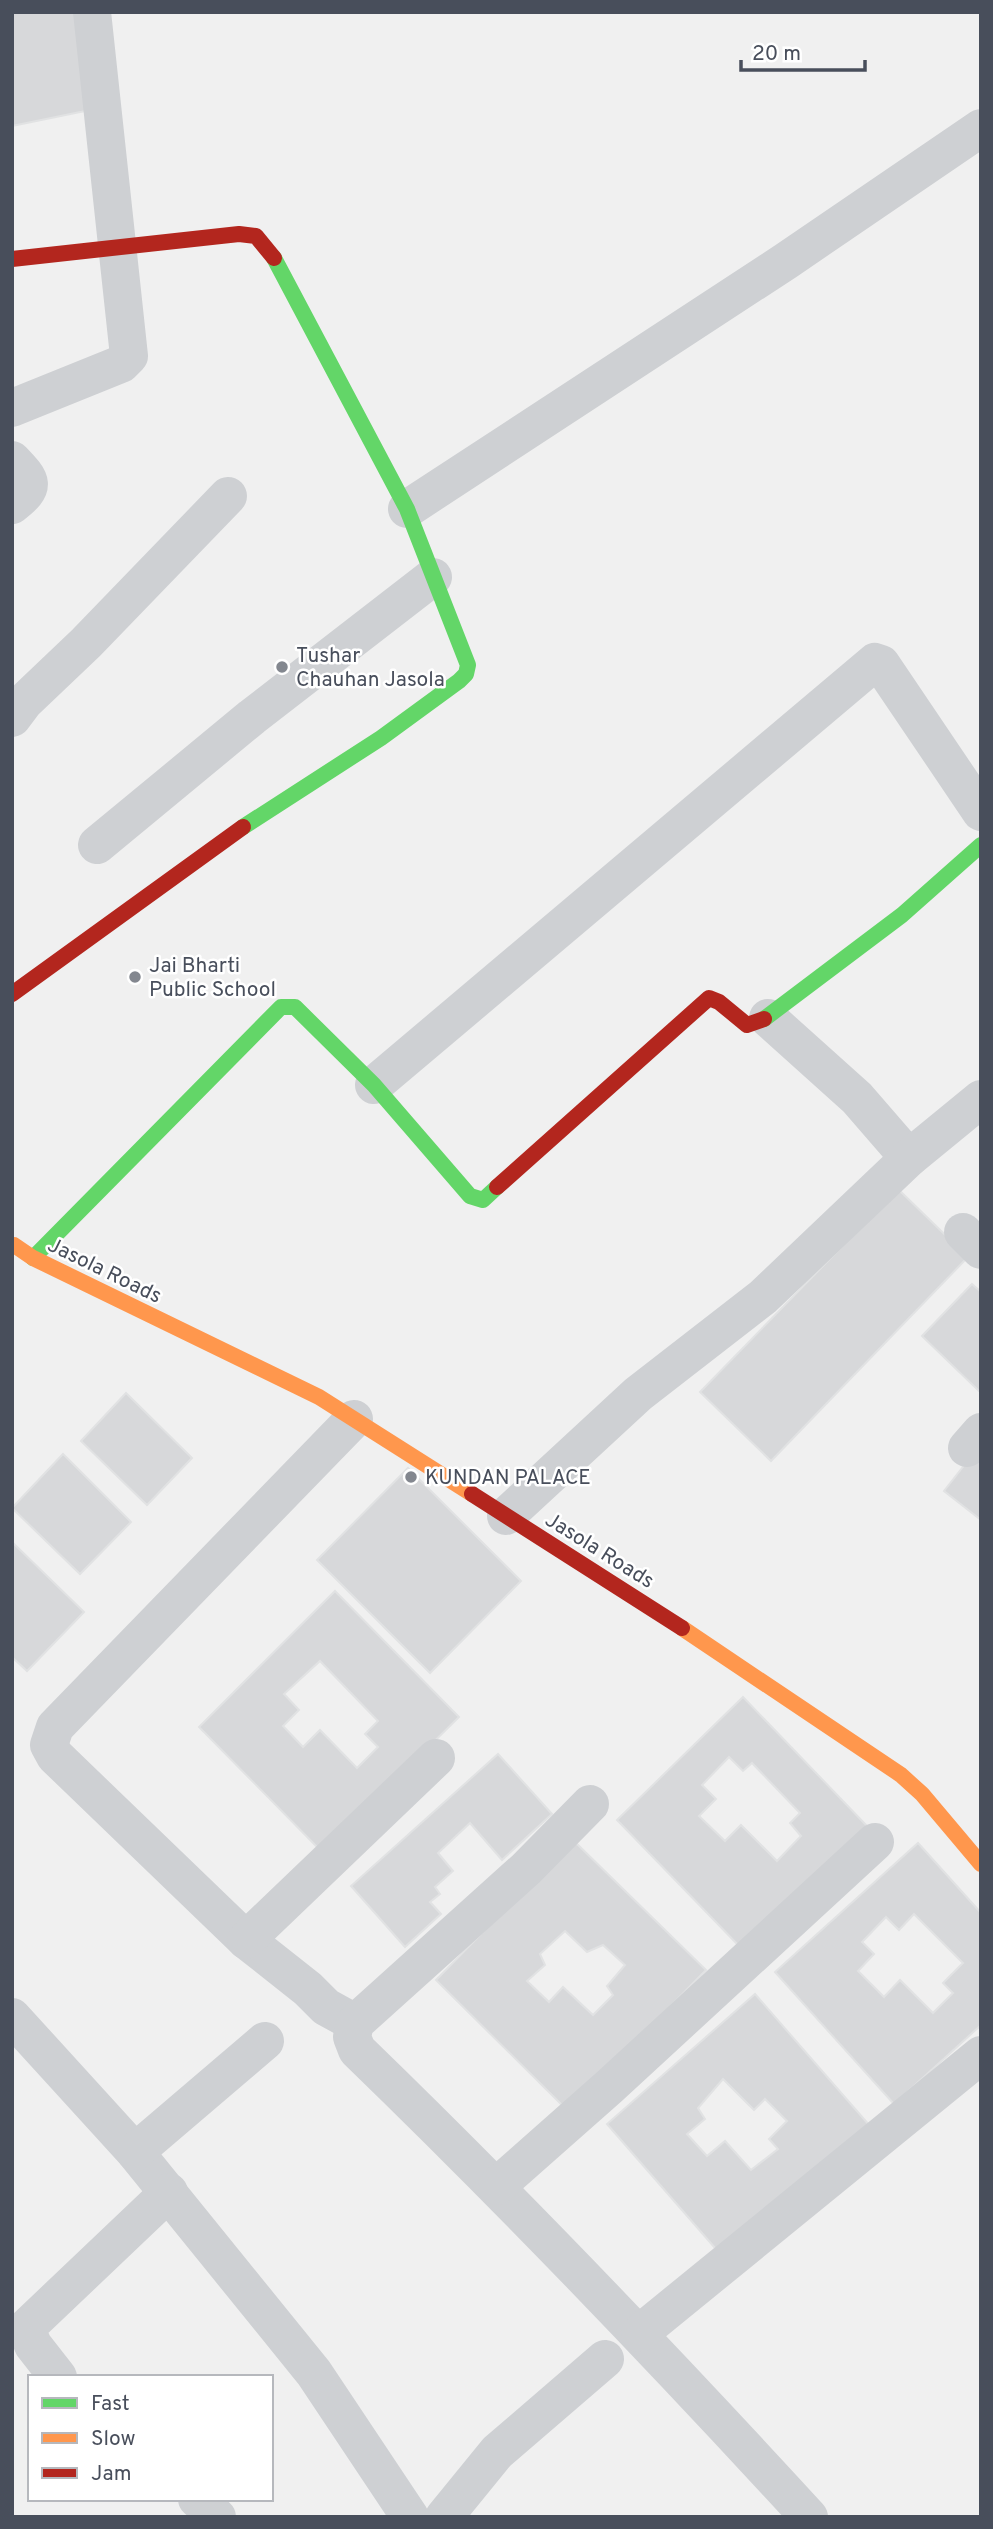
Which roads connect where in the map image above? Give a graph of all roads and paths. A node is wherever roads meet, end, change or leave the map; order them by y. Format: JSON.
{"nodes":[{"id":1,"x":92,"y":12,"type":"edge"},
{"id":2,"x":981,"y":128,"type":"edge"},
{"id":3,"x":116,"y":248,"type":"junction"},
{"id":4,"x":12,"y":259,"type":"edge"},
{"id":5,"x":12,"y":408,"type":"edge"},
{"id":6,"x":12,"y":460,"type":"edge"},
{"id":7,"x":228,"y":496,"type":"dead end"},
{"id":8,"x":12,"y":505,"type":"edge"},
{"id":9,"x":407,"y":509,"type":"junction"},
{"id":10,"x":433,"y":577,"type":"junction"},
{"id":11,"x":12,"y":718,"type":"edge"},
{"id":12,"x":981,"y":812,"type":"edge"},
{"id":13,"x":97,"y":845,"type":"dead end"},
{"id":14,"x":981,"y":845,"type":"edge"},
{"id":15,"x":12,"y":993,"type":"edge"},
{"id":16,"x":768,"y":1018,"type":"junction"},
{"id":17,"x":374,"y":1086,"type":"junction"},
{"id":18,"x":981,"y":1099,"type":"edge"},
{"id":19,"x":909,"y":1158,"type":"junction"},
{"id":20,"x":12,"y":1244,"type":"edge"},
{"id":21,"x":33,"y":1258,"type":"junction"},
{"id":22,"x":354,"y":1419,"type":"junction"},
{"id":23,"x":506,"y":1516,"type":"junction"},
{"id":24,"x":436,"y":1758,"type":"dead end"},
{"id":25,"x":590,"y":1804,"type":"dead end"},
{"id":26,"x":875,"y":1842,"type":"dead end"},
{"id":27,"x":981,"y":1864,"type":"edge"},
{"id":28,"x":246,"y":1940,"type":"junction"},
{"id":29,"x":12,"y":2017,"type":"edge"},
{"id":30,"x":355,"y":2023,"type":"junction"},
{"id":31,"x":265,"y":2041,"type":"dead end"},
{"id":32,"x":981,"y":2055,"type":"edge"},
{"id":33,"x":135,"y":2152,"type":"junction"},
{"id":34,"x":497,"y":2186,"type":"junction"},
{"id":35,"x":169,"y":2192,"type":"junction"},
{"id":36,"x":640,"y":2333,"type":"junction"},
{"id":37,"x":605,"y":2359,"type":"dead end"},
{"id":38,"x":56,"y":2375,"type":"edge"},
{"id":39,"x":199,"y":2501,"type":"edge"},
{"id":40,"x":217,"y":2517,"type":"edge"},
{"id":41,"x":410,"y":2517,"type":"edge"},
{"id":42,"x":444,"y":2517,"type":"edge"},
{"id":43,"x":809,"y":2517,"type":"edge"}],
"edges":[{"from":1,"to":3,"type":"street"},
{"from":2,"to":9,"type":"street"},
{"from":3,"to":4,"type":"street"},
{"from":3,"to":5,"type":"street"},
{"from":3,"to":9,"type":"street"},
{"from":6,"to":8,"type":"street"},
{"from":7,"to":11,"type":"street"},
{"from":9,"to":10,"type":"street"},
{"from":10,"to":13,"type":"street"},
{"from":10,"to":15,"type":"street"},
{"from":12,"to":17,"type":"street"},
{"from":14,"to":16,"type":"street"},
{"from":16,"to":17,"type":"street"},
{"from":16,"to":19,"type":"street"},
{"from":17,"to":21,"type":"street"},
{"from":18,"to":19,"type":"street"},
{"from":19,"to":23,"type":"street"},
{"from":20,"to":21,"type":"street","name":"Jasola Roads"},
{"from":21,"to":22,"type":"street","name":"Jasola Roads"},
{"from":22,"to":23,"type":"street","name":"Jasola Roads"},
{"from":22,"to":28,"type":"street"},
{"from":23,"to":27,"type":"street","name":"Jasola Roads"},
{"from":24,"to":28,"type":"street"},
{"from":25,"to":30,"type":"street"},
{"from":26,"to":34,"type":"street"},
{"from":28,"to":30,"type":"street"},
{"from":29,"to":33,"type":"street"},
{"from":30,"to":34,"type":"street"},
{"from":31,"to":33,"type":"street"},
{"from":32,"to":36,"type":"street"},
{"from":33,"to":35,"type":"street"},
{"from":34,"to":36,"type":"street"},
{"from":35,"to":38,"type":"street"},
{"from":35,"to":41,"type":"street"},
{"from":36,"to":43,"type":"street"},
{"from":37,"to":42,"type":"street"},
{"from":39,"to":40,"type":"street"}]}
